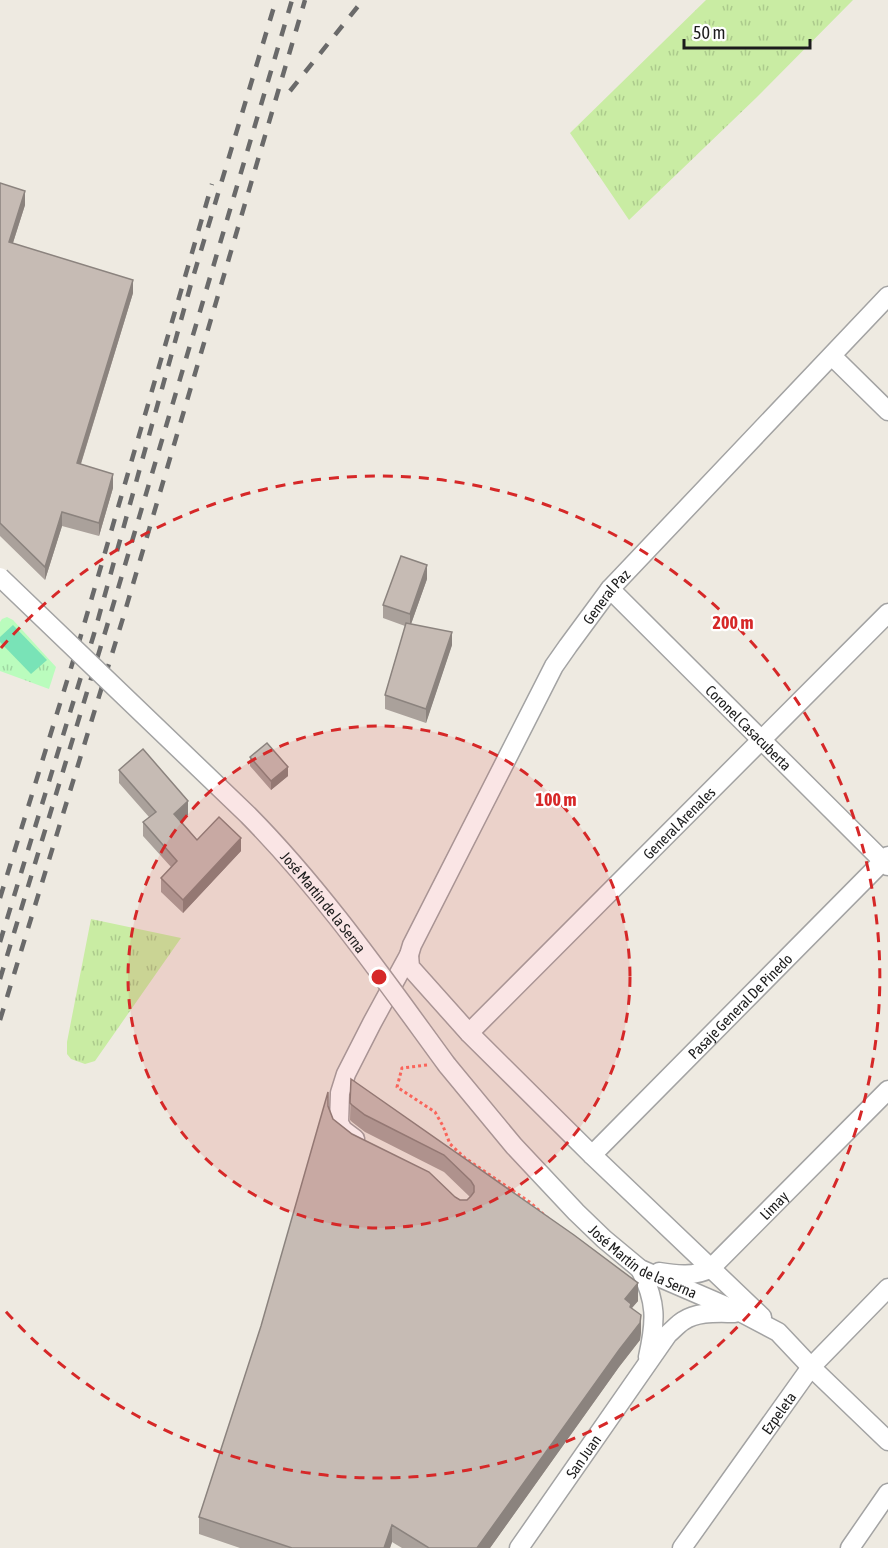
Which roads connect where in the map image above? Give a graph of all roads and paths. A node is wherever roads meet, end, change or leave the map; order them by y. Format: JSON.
{"nodes":[{"id":1,"x":888,"y":296,"type":"edge"},
{"id":2,"x":832,"y":356,"type":"junction"},
{"id":3,"x":888,"y":411,"type":"edge"},
{"id":4,"x":0,"y":578,"type":"edge"},
{"id":5,"x":610,"y":589,"type":"junction"},
{"id":6,"x":888,"y":613,"type":"edge"},
{"id":7,"x":763,"y":740,"type":"junction"},
{"id":8,"x":886,"y":861,"type":"edge"},
{"id":9,"x":409,"y":955,"type":"junction"},
{"id":10,"x":469,"y":1034,"type":"junction"},
{"id":11,"x":402,"y":1068,"type":"dead end"},
{"id":12,"x":888,"y":1090,"type":"edge"},
{"id":13,"x":369,"y":1146,"type":"edge"},
{"id":14,"x":592,"y":1155,"type":"junction"},
{"id":15,"x":556,"y":1226,"type":"edge"},
{"id":16,"x":711,"y":1268,"type":"junction"},
{"id":17,"x":640,"y":1269,"type":"junction"},
{"id":18,"x":888,"y":1288,"type":"edge"},
{"id":19,"x":742,"y":1313,"type":"junction"},
{"id":20,"x":778,"y":1332,"type":"junction"},
{"id":21,"x":647,"y":1362,"type":"junction"},
{"id":22,"x":811,"y":1367,"type":"junction"},
{"id":23,"x":888,"y":1441,"type":"edge"},
{"id":24,"x":888,"y":1493,"type":"edge"},
{"id":25,"x":526,"y":1545,"type":"edge"},
{"id":26,"x":682,"y":1548,"type":"edge"},
{"id":27,"x":850,"y":1548,"type":"edge"}],
"edges":[{"from":1,"to":2,"type":"street","name":"General Paz"},
{"from":2,"to":3,"type":"street"},
{"from":2,"to":5,"type":"street","name":"General Paz"},
{"from":4,"to":17,"type":"street","name":"José Martín de la Serna","bridge":true},
{"from":5,"to":7,"type":"street","name":"Coronel Casacuberta"},
{"from":5,"to":9,"type":"street","name":"General Paz"},
{"from":6,"to":7,"type":"street","name":"General Arenales"},
{"from":7,"to":8,"type":"street","name":"Coronel Casacuberta"},
{"from":7,"to":10,"type":"street","name":"General Arenales"},
{"from":8,"to":14,"type":"street","name":"Pasaje General De Pinedo"},
{"from":9,"to":10,"type":"street","name":"José Martín de la Serna"},
{"from":9,"to":13,"type":"street","name":"General Paz"},
{"from":10,"to":14,"type":"street","name":"José Martín de la Serna"},
{"from":11,"to":15,"type":"path"},
{"from":12,"to":16,"type":"street","name":"Limay"},
{"from":14,"to":16,"type":"street","name":"José Martín de la Serna"},
{"from":16,"to":17,"type":"street"},
{"from":16,"to":20,"type":"street","name":"José Martín de la Serna"},
{"from":17,"to":19,"type":"street","name":"José Martín de la Serna"},
{"from":17,"to":21,"type":"street","name":"San Juan"},
{"from":18,"to":22,"type":"street","name":"Ezpeleta"},
{"from":19,"to":20,"type":"street","name":"José Martín de la Serna"},
{"from":19,"to":21,"type":"street","name":"San Juan"},
{"from":20,"to":22,"type":"street","name":"José Martín de la Serna"},
{"from":21,"to":25,"type":"street","name":"San Juan"},
{"from":22,"to":23,"type":"street","name":"José Martín de la Serna"},
{"from":22,"to":26,"type":"street","name":"Ezpeleta"},
{"from":24,"to":27,"type":"street"}]}
